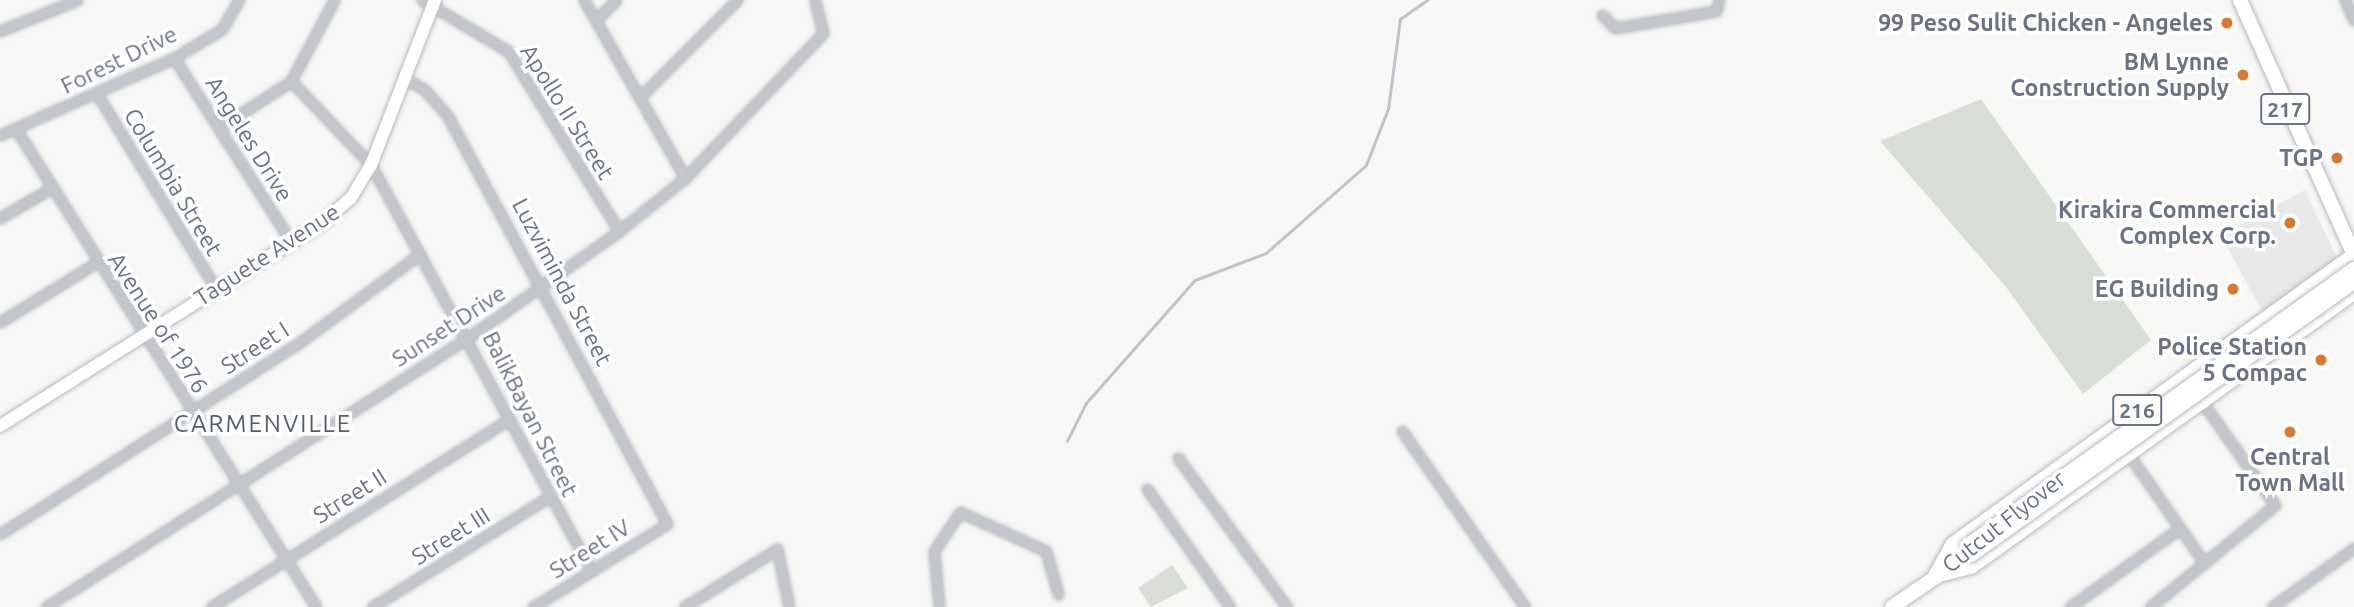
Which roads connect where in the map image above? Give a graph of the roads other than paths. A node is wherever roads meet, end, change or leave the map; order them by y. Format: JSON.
{"nodes":[{"id":1,"x":77,"y":0,"type":"edge"},
{"id":2,"x":239,"y":0,"type":"edge"},
{"id":3,"x":334,"y":0,"type":"edge"},
{"id":4,"x":584,"y":0,"type":"edge"},
{"id":5,"x":616,"y":0,"type":"edge"},
{"id":6,"x":737,"y":0,"type":"edge"},
{"id":7,"x":815,"y":0,"type":"edge"},
{"id":8,"x":1719,"y":0,"type":"edge"},
{"id":9,"x":2240,"y":0,"type":"edge"},
{"id":10,"x":2345,"y":0,"type":"edge"},
{"id":11,"x":430,"y":2,"type":"edge"},
{"id":12,"x":1602,"y":15,"type":"dead end"},
{"id":13,"x":597,"y":19,"type":"junction"},
{"id":14,"x":2354,"y":20,"type":"edge"},
{"id":15,"x":0,"y":32,"type":"edge"},
{"id":16,"x":174,"y":58,"type":"junction"},
{"id":17,"x":402,"y":77,"type":"junction"},
{"id":18,"x":291,"y":81,"type":"junction"},
{"id":19,"x":97,"y":94,"type":"junction"},
{"id":20,"x":642,"y":95,"type":"junction"},
{"id":21,"x":219,"y":128,"type":"junction"},
{"id":22,"x":16,"y":129,"type":"junction"},
{"id":23,"x":0,"y":135,"type":"edge"},
{"id":24,"x":371,"y":165,"type":"junction"},
{"id":25,"x":685,"y":178,"type":"junction"},
{"id":26,"x":51,"y":188,"type":"junction"},
{"id":27,"x":0,"y":218,"type":"edge"},
{"id":28,"x":619,"y":231,"type":"junction"},
{"id":29,"x":2350,"y":236,"type":"edge"},
{"id":30,"x":291,"y":242,"type":"junction"},
{"id":31,"x":420,"y":254,"type":"junction"},
{"id":32,"x":2354,"y":255,"type":"edge"},
{"id":33,"x":96,"y":263,"type":"junction"},
{"id":34,"x":2354,"y":269,"type":"edge"},
{"id":35,"x":2354,"y":282,"type":"edge"},
{"id":36,"x":545,"y":286,"type":"junction"},
{"id":37,"x":216,"y":289,"type":"junction"},
{"id":38,"x":2351,"y":296,"type":"edge"},
{"id":39,"x":2286,"y":303,"type":"junction"},
{"id":40,"x":0,"y":322,"type":"edge"},
{"id":41,"x":2304,"y":328,"type":"junction"},
{"id":42,"x":142,"y":337,"type":"junction"},
{"id":43,"x":469,"y":337,"type":"junction"},
{"id":44,"x":2176,"y":382,"type":"junction"},
{"id":45,"x":2199,"y":406,"type":"junction"},
{"id":46,"x":191,"y":412,"type":"junction"},
{"id":47,"x":510,"y":419,"type":"junction"},
{"id":48,"x":0,"y":426,"type":"edge"},
{"id":49,"x":1402,"y":431,"type":"dead end"},
{"id":50,"x":2129,"y":456,"type":"junction"},
{"id":51,"x":1178,"y":458,"type":"dead end"},
{"id":52,"x":237,"y":486,"type":"junction"},
{"id":53,"x":1147,"y":489,"type":"dead end"},
{"id":54,"x":550,"y":497,"type":"junction"},
{"id":55,"x":667,"y":524,"type":"joint"},
{"id":56,"x":2180,"y":527,"type":"junction"},
{"id":57,"x":0,"y":534,"type":"edge"},
{"id":58,"x":2354,"y":548,"type":"edge"},
{"id":59,"x":1969,"y":551,"type":"junction"},
{"id":60,"x":284,"y":560,"type":"junction"},
{"id":61,"x":2203,"y":561,"type":"junction"},
{"id":62,"x":592,"y":571,"type":"junction"},
{"id":63,"x":1935,"y":576,"type":"junction"},
{"id":64,"x":1058,"y":594,"type":"dead end"},
{"id":65,"x":701,"y":597,"type":"junction"},
{"id":66,"x":46,"y":607,"type":"edge"},
{"id":67,"x":211,"y":607,"type":"edge"},
{"id":68,"x":316,"y":607,"type":"edge"},
{"id":69,"x":372,"y":607,"type":"edge"},
{"id":70,"x":533,"y":607,"type":"edge"},
{"id":71,"x":684,"y":607,"type":"edge"},
{"id":72,"x":703,"y":607,"type":"edge"},
{"id":73,"x":789,"y":607,"type":"edge"},
{"id":74,"x":939,"y":607,"type":"edge"},
{"id":75,"x":1230,"y":607,"type":"edge"},
{"id":76,"x":1287,"y":607,"type":"edge"},
{"id":77,"x":1525,"y":607,"type":"edge"},
{"id":78,"x":1892,"y":607,"type":"edge"},
{"id":79,"x":2070,"y":607,"type":"edge"},
{"id":80,"x":2150,"y":607,"type":"edge"},
{"id":81,"x":2272,"y":607,"type":"edge"}],
"edges":[{"from":1,"to":15,"type":"street"},
{"from":2,"to":16,"type":"street","name":"Forest Drive"},
{"from":3,"to":18,"type":"street"},
{"from":4,"to":13,"type":"street"},
{"from":5,"to":13,"type":"street"},
{"from":6,"to":20,"type":"street"},
{"from":7,"to":25,"type":"street","name":"Sunset Drive"},
{"from":8,"to":12,"type":"street"},
{"from":9,"to":29,"type":"main road","number":"217"},
{"from":10,"to":14,"type":"street"},
{"from":11,"to":17,"type":"street","name":"Taguete Avenue"},
{"from":11,"to":28,"type":"street","name":"Apollo II Street"},
{"from":13,"to":20,"type":"street"},
{"from":16,"to":19,"type":"street","name":"Forest Drive"},
{"from":16,"to":21,"type":"street","name":"Angeles Drive"},
{"from":17,"to":24,"type":"street","name":"Taguete Avenue"},
{"from":17,"to":36,"type":"street","name":"Luzviminda Street"},
{"from":18,"to":21,"type":"street"},
{"from":18,"to":24,"type":"street","name":"BalikBayan Street"},
{"from":19,"to":22,"type":"street","name":"Forest Drive"},
{"from":19,"to":37,"type":"street","name":"Columbia Street"},
{"from":20,"to":25,"type":"street"},
{"from":21,"to":30,"type":"street","name":"Angeles Drive"},
{"from":22,"to":23,"type":"street","name":"Forest Drive"},
{"from":22,"to":26,"type":"street","name":"Avenue of 1976"},
{"from":24,"to":30,"type":"street","name":"Taguete Avenue"},
{"from":24,"to":31,"type":"street","name":"BalikBayan Street"},
{"from":25,"to":28,"type":"street","name":"Sunset Drive"},
{"from":26,"to":27,"type":"street"},
{"from":26,"to":33,"type":"street","name":"Avenue of 1976"},
{"from":28,"to":36,"type":"street","name":"Sunset Drive"},
{"from":29,"to":32,"type":"main road","number":"217"},
{"from":30,"to":37,"type":"street","name":"Taguete Avenue"},
{"from":31,"to":43,"type":"street","name":"BalikBayan Street"},
{"from":31,"to":46,"type":"street","name":"Street I"},
{"from":32,"to":39,"type":"main road","number":"216"},
{"from":33,"to":40,"type":"street"},
{"from":33,"to":42,"type":"street","name":"Avenue of 1976"},
{"from":34,"to":59,"type":"main road","name":"Cutcut Flyover","bridge":true},
{"from":35,"to":59,"type":"main road","name":"Cutcut Flyover","bridge":true},
{"from":36,"to":43,"type":"street","name":"Sunset Drive"},
{"from":36,"to":55,"type":"street","name":"Luzviminda Street"},
{"from":37,"to":42,"type":"street","name":"Taguete Avenue"},
{"from":38,"to":41,"type":"main road","number":"216"},
{"from":39,"to":41,"type":"main road"},
{"from":39,"to":44,"type":"main road","number":"216"},
{"from":41,"to":45,"type":"main road","number":"216"},
{"from":42,"to":46,"type":"street","name":"Avenue of 1976"},
{"from":42,"to":48,"type":"street","name":"Taguete Avenue"},
{"from":43,"to":47,"type":"street","name":"BalikBayan Street"},
{"from":43,"to":52,"type":"street","name":"Sunset Drive"},
{"from":44,"to":45,"type":"main road"},
{"from":44,"to":63,"type":"main road","number":"216"},
{"from":45,"to":50,"type":"main road","number":"216"},
{"from":45,"to":61,"type":"street"},
{"from":46,"to":52,"type":"street","name":"Avenue of 1976"},
{"from":46,"to":57,"type":"street","name":"Street I"},
{"from":47,"to":54,"type":"street","name":"BalikBayan Street"},
{"from":47,"to":60,"type":"street","name":"Street II"},
{"from":49,"to":77,"type":"street"},
{"from":50,"to":56,"type":"street"},
{"from":50,"to":63,"type":"main road","number":"216"},
{"from":51,"to":76,"type":"street"},
{"from":52,"to":60,"type":"street","name":"Avenue of 1976"},
{"from":52,"to":66,"type":"street","name":"Sunset Drive"},
{"from":53,"to":75,"type":"street"},
{"from":54,"to":62,"type":"street","name":"BalikBayan Street"},
{"from":54,"to":69,"type":"street","name":"Street III"},
{"from":55,"to":62,"type":"street","name":"Street IV"},
{"from":56,"to":61,"type":"street"},
{"from":56,"to":79,"type":"street"},
{"from":58,"to":81,"type":"street"},
{"from":59,"to":63,"type":"main road","name":"Cutcut Flyover"},
{"from":60,"to":67,"type":"street","name":"Street II"},
{"from":60,"to":68,"type":"street","name":"Avenue of 1976"},
{"from":61,"to":80,"type":"street"},
{"from":62,"to":70,"type":"street","name":"Street IV"},
{"from":63,"to":78,"type":"main road","number":"216"},
{"from":64,"to":74,"type":"street"},
{"from":65,"to":71,"type":"street"},
{"from":65,"to":72,"type":"street"},
{"from":65,"to":73,"type":"street"}]}
